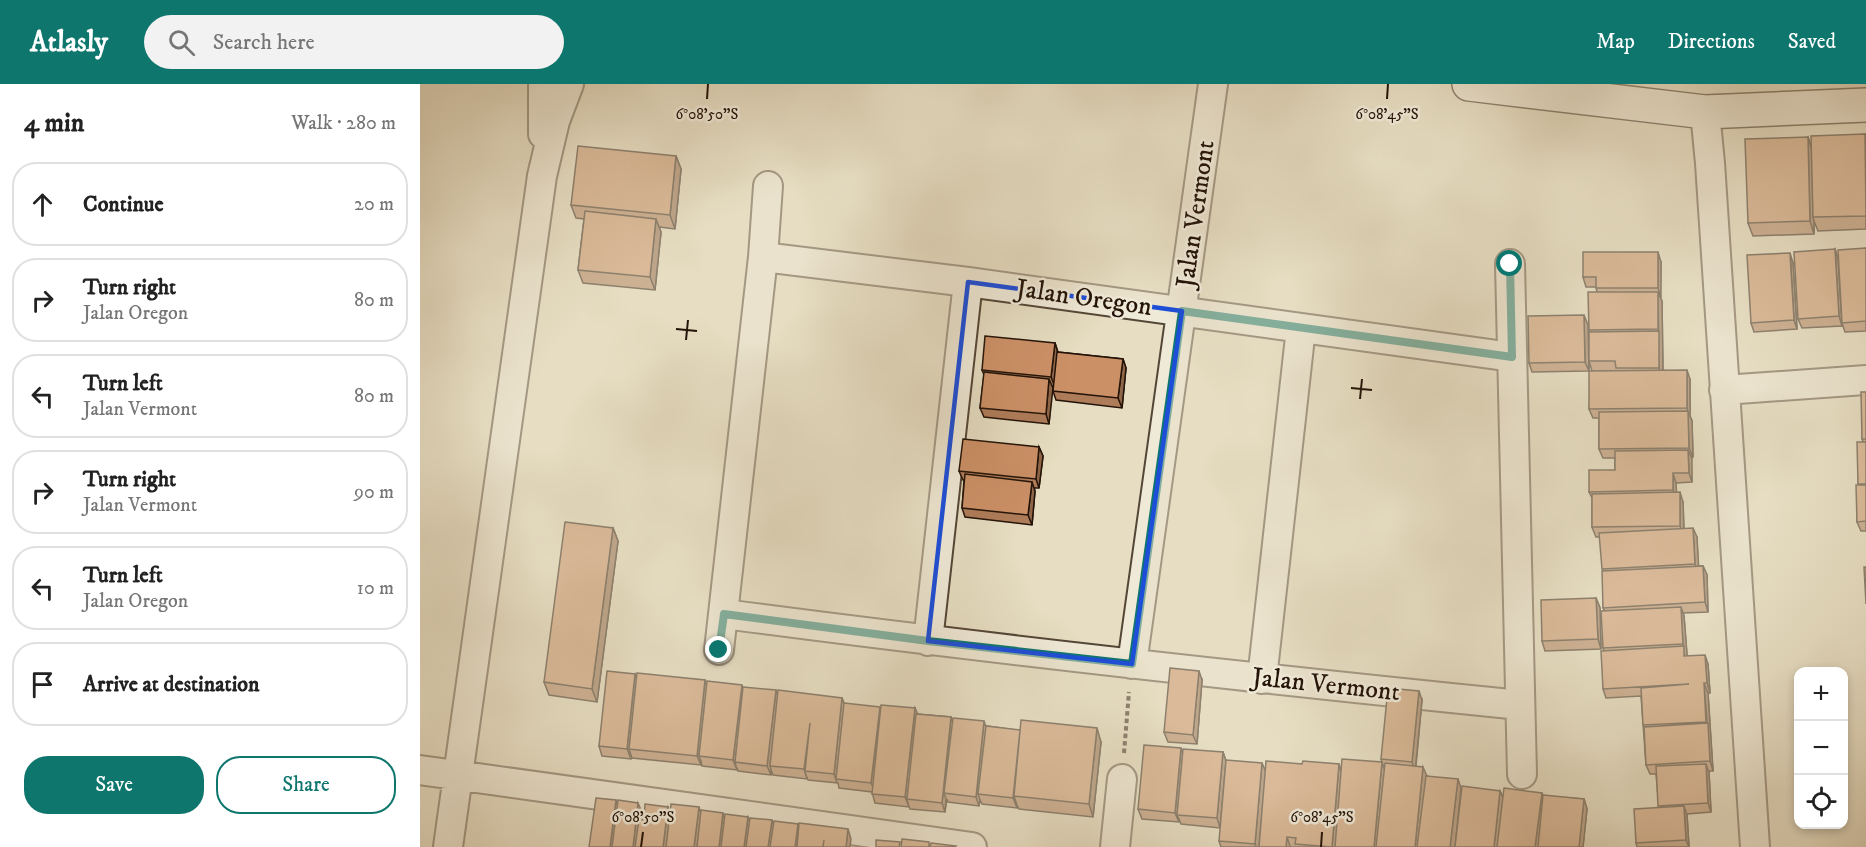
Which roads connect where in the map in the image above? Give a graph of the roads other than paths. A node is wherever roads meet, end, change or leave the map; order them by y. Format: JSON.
{"nodes":[{"id":1,"x":543,"y":84,"type":"edge"},
{"id":2,"x":569,"y":84,"type":"edge"},
{"id":3,"x":1213,"y":84,"type":"edge"},
{"id":4,"x":1469,"y":84,"type":"edge"},
{"id":5,"x":1866,"y":105,"type":"edge"},
{"id":6,"x":1705,"y":112,"type":"junction"},
{"id":7,"x":542,"y":176,"type":"junction"},
{"id":8,"x":768,"y":186,"type":"dead end"},
{"id":9,"x":763,"y":257,"type":"junction"},
{"id":10,"x":1510,"y":264,"type":"dead end"},
{"id":11,"x":968,"y":282,"type":"junction"},
{"id":12,"x":1182,"y":311,"type":"junction"},
{"id":13,"x":1301,"y":328,"type":"junction"},
{"id":14,"x":1512,"y":357,"type":"junction"},
{"id":15,"x":1866,"y":380,"type":"edge"},
{"id":16,"x":1724,"y":390,"type":"junction"},
{"id":17,"x":724,"y":614,"type":"junction"},
{"id":18,"x":928,"y":641,"type":"junction"},
{"id":19,"x":719,"y":650,"type":"dead end"},
{"id":20,"x":1132,"y":664,"type":"junction"},
{"id":21,"x":1262,"y":679,"type":"junction"},
{"id":22,"x":1520,"y":705,"type":"junction"},
{"id":23,"x":420,"y":770,"type":"edge"},
{"id":24,"x":1522,"y":774,"type":"dead end"},
{"id":25,"x":458,"y":775,"type":"junction"},
{"id":26,"x":1122,"y":779,"type":"road end"},
{"id":27,"x":448,"y":847,"type":"edge"},
{"id":28,"x":972,"y":847,"type":"edge"},
{"id":29,"x":1115,"y":847,"type":"edge"},
{"id":30,"x":1755,"y":847,"type":"edge"}],
"edges":[{"from":1,"to":7,"type":"street"},
{"from":2,"to":7,"type":"street"},
{"from":3,"to":12,"type":"street","name":"Jalan Vermont"},
{"from":4,"to":6,"type":"street"},
{"from":5,"to":6,"type":"street"},
{"from":6,"to":16,"type":"street"},
{"from":7,"to":25,"type":"street"},
{"from":8,"to":9,"type":"street"},
{"from":9,"to":11,"type":"street","name":"Jalan Oregon"},
{"from":9,"to":17,"type":"street"},
{"from":10,"to":14,"type":"street"},
{"from":11,"to":12,"type":"street","name":"Jalan Oregon"},
{"from":11,"to":18,"type":"street"},
{"from":12,"to":13,"type":"street","name":"Jalan Oregon"},
{"from":12,"to":20,"type":"street","name":"Jalan Vermont"},
{"from":13,"to":14,"type":"street","name":"Jalan Oregon"},
{"from":13,"to":21,"type":"street"},
{"from":14,"to":22,"type":"street"},
{"from":15,"to":16,"type":"street"},
{"from":16,"to":30,"type":"street"},
{"from":17,"to":18,"type":"street","name":"Jalan Vermont"},
{"from":17,"to":19,"type":"street"},
{"from":18,"to":20,"type":"street","name":"Jalan Vermont"},
{"from":20,"to":21,"type":"street","name":"Jalan Vermont"},
{"from":21,"to":22,"type":"street","name":"Jalan Vermont"},
{"from":22,"to":24,"type":"street"},
{"from":23,"to":25,"type":"street"},
{"from":25,"to":27,"type":"street"},
{"from":25,"to":28,"type":"street"},
{"from":26,"to":29,"type":"street"}]}
